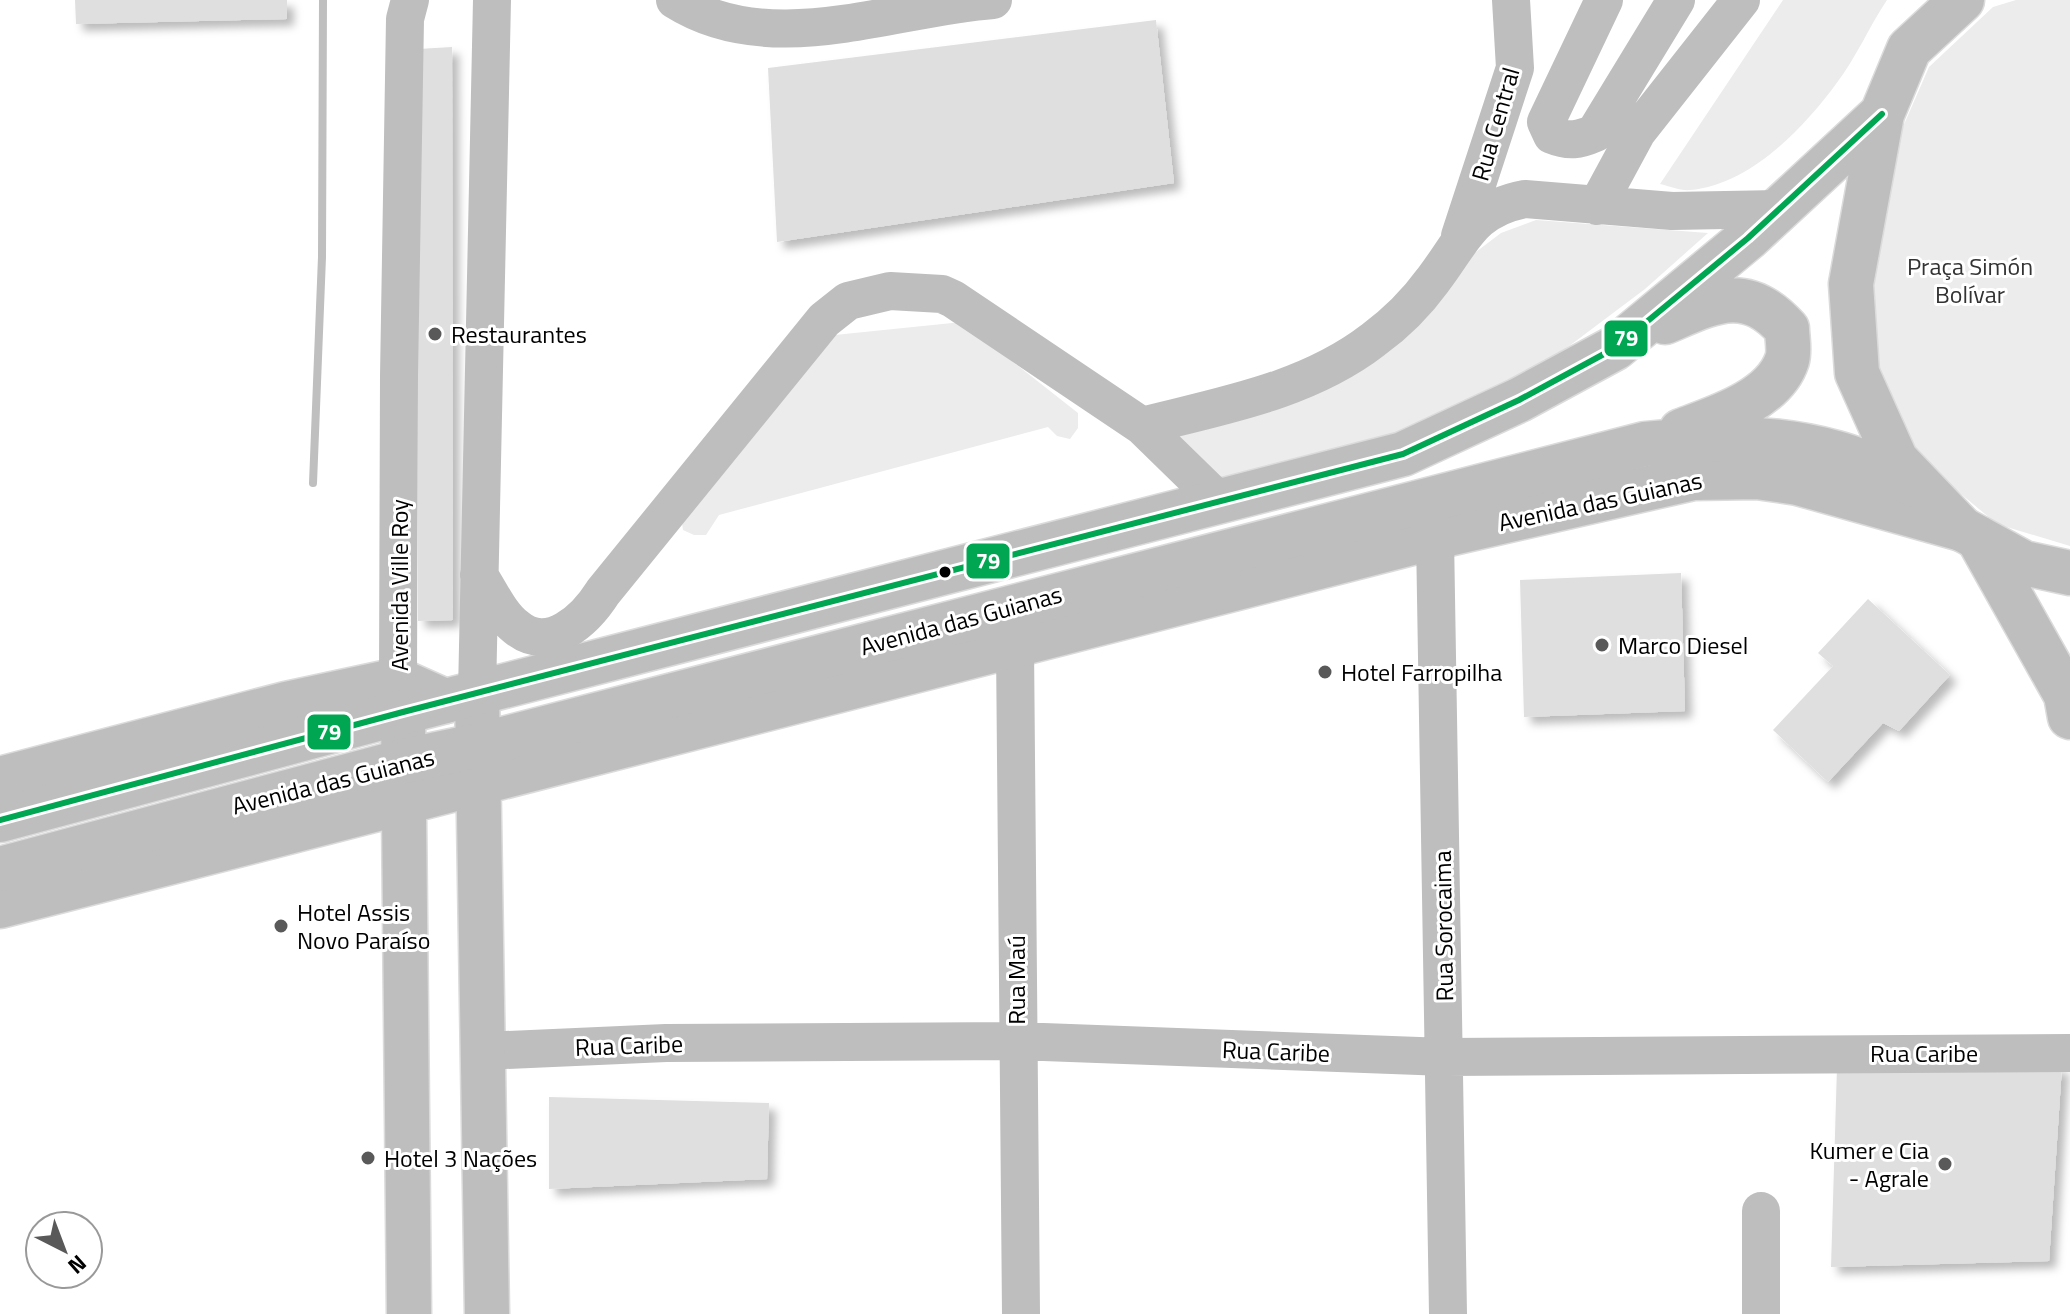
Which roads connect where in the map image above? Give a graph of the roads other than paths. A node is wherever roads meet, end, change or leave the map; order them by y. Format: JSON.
{"nodes":[{"id":1,"x":410,"y":0,"type":"edge"},
{"id":2,"x":492,"y":0,"type":"edge"},
{"id":3,"x":675,"y":0,"type":"edge"},
{"id":4,"x":993,"y":0,"type":"edge"},
{"id":5,"x":1511,"y":0,"type":"edge"},
{"id":6,"x":1604,"y":0,"type":"edge"},
{"id":7,"x":1676,"y":0,"type":"edge"},
{"id":8,"x":1741,"y":0,"type":"edge"},
{"id":9,"x":1939,"y":0,"type":"edge"},
{"id":10,"x":1962,"y":0,"type":"edge"},
{"id":11,"x":1909,"y":49,"type":"junction"},
{"id":12,"x":1882,"y":114,"type":"junction"},
{"id":13,"x":1597,"y":206,"type":"junction"},
{"id":14,"x":1779,"y":209,"type":"junction"},
{"id":15,"x":1456,"y":246,"type":"junction"},
{"id":16,"x":1615,"y":348,"type":"junction"},
{"id":17,"x":1142,"y":426,"type":"junction"},
{"id":18,"x":1645,"y":444,"type":"junction"},
{"id":19,"x":1911,"y":500,"type":"junction"},
{"id":20,"x":1220,"y":502,"type":"junction"},
{"id":21,"x":1970,"y":534,"type":"junction"},
{"id":22,"x":1435,"y":537,"type":"junction"},
{"id":23,"x":2070,"y":573,"type":"edge"},
{"id":24,"x":479,"y":575,"type":"junction"},
{"id":25,"x":1015,"y":646,"type":"junction"},
{"id":26,"x":401,"y":696,"type":"junction"},
{"id":27,"x":461,"y":697,"type":"junction"},
{"id":28,"x":2070,"y":717,"type":"edge"},
{"id":29,"x":480,"y":764,"type":"junction"},
{"id":30,"x":0,"y":779,"type":"edge"},
{"id":31,"x":405,"y":780,"type":"junction"},
{"id":32,"x":0,"y":820,"type":"edge"},
{"id":33,"x":0,"y":869,"type":"edge"},
{"id":34,"x":0,"y":906,"type":"edge"},
{"id":35,"x":1016,"y":1041,"type":"junction"},
{"id":36,"x":483,"y":1051,"type":"junction"},
{"id":37,"x":2070,"y":1053,"type":"edge"},
{"id":38,"x":1446,"y":1057,"type":"junction"},
{"id":39,"x":1761,"y":1211,"type":"dead end"},
{"id":40,"x":409,"y":1314,"type":"edge"},
{"id":41,"x":487,"y":1314,"type":"edge"},
{"id":42,"x":1021,"y":1314,"type":"edge"},
{"id":43,"x":1448,"y":1314,"type":"edge"},
{"id":44,"x":1761,"y":1314,"type":"edge"}],
"edges":[{"from":1,"to":26,"type":"street","name":"Avenida Ville Roy"},
{"from":2,"to":24,"type":"street"},
{"from":3,"to":4,"type":"street"},
{"from":5,"to":15,"type":"street","name":"Rua Central"},
{"from":6,"to":7,"type":"street"},
{"from":8,"to":13,"type":"street"},
{"from":9,"to":11,"type":"main road"},
{"from":10,"to":11,"type":"main road"},
{"from":11,"to":12,"type":"main road"},
{"from":12,"to":14,"type":"main road","name":"Avenida das Guianas"},
{"from":12,"to":19,"type":"main road"},
{"from":13,"to":14,"type":"street"},
{"from":13,"to":15,"type":"street"},
{"from":14,"to":16,"type":"main road","name":"Avenida das Guianas"},
{"from":15,"to":17,"type":"street"},
{"from":16,"to":18,"type":"main road"},
{"from":16,"to":20,"type":"main road","name":"Avenida das Guianas"},
{"from":17,"to":20,"type":"street"},
{"from":17,"to":24,"type":"street"},
{"from":18,"to":19,"type":"main road","name":"Avenida das Guianas"},
{"from":18,"to":29,"type":"main road","name":"Avenida das Guianas"},
{"from":19,"to":21,"type":"main road"},
{"from":19,"to":22,"type":"main road","name":"Avenida das Guianas"},
{"from":20,"to":27,"type":"main road","name":"Avenida das Guianas"},
{"from":21,"to":23,"type":"main road"},
{"from":21,"to":28,"type":"main road"},
{"from":22,"to":25,"type":"main road","name":"Avenida das Guianas"},
{"from":22,"to":38,"type":"street","name":"Rua Sorocaima"},
{"from":24,"to":27,"type":"street"},
{"from":25,"to":29,"type":"main road","name":"Avenida das Guianas"},
{"from":25,"to":35,"type":"street","name":"Rua Maú"},
{"from":26,"to":27,"type":"main road","name":"Avenida das Guianas"},
{"from":26,"to":30,"type":"main road","name":"Avenida das Guianas"},
{"from":26,"to":31,"type":"main road","name":"Avenida Ville Roy"},
{"from":26,"to":32,"type":"main road","name":"Avenida das Guianas"},
{"from":27,"to":29,"type":"main road"},
{"from":29,"to":31,"type":"main road","name":"Avenida das Guianas"},
{"from":29,"to":36,"type":"main road"},
{"from":31,"to":33,"type":"main road","name":"Avenida das Guianas"},
{"from":31,"to":34,"type":"main road","name":"Avenida das Guianas"},
{"from":31,"to":40,"type":"main road","name":"Avenida Ville Roy"},
{"from":35,"to":36,"type":"street","name":"Rua Caribe"},
{"from":35,"to":38,"type":"street","name":"Rua Caribe"},
{"from":35,"to":42,"type":"street","name":"Rua Maú"},
{"from":36,"to":41,"type":"main road"},
{"from":37,"to":38,"type":"street","name":"Rua Caribe"},
{"from":38,"to":43,"type":"street","name":"Rua Sorocaima"},
{"from":39,"to":44,"type":"street"}]}
